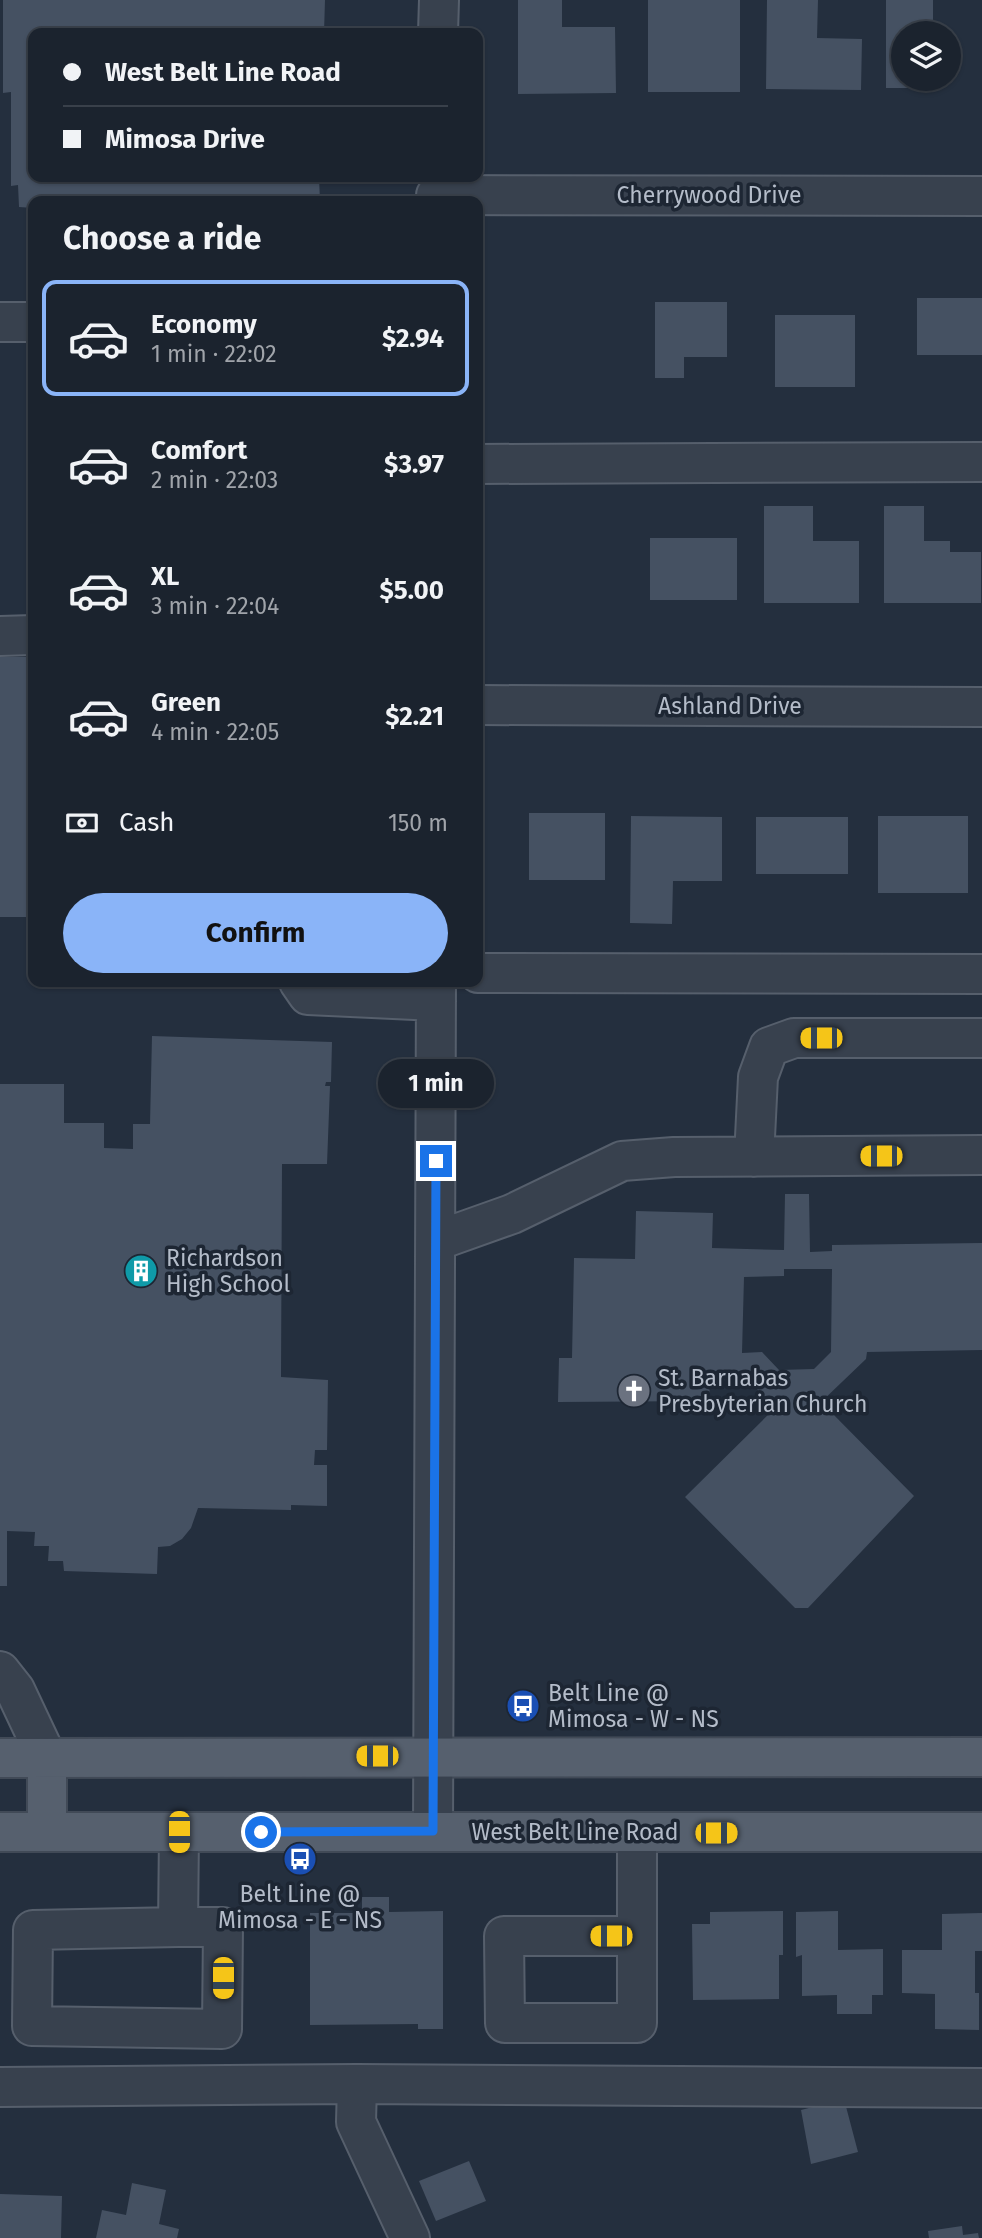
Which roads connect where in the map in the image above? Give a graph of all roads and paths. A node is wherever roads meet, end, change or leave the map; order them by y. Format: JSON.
{"nodes":[{"id":1,"x":439,"y":0,"type":"edge"},
{"id":2,"x":438,"y":28,"type":"edge"},
{"id":3,"x":437,"y":191,"type":"edge"},
{"id":4,"x":982,"y":195,"type":"edge"},
{"id":5,"x":0,"y":321,"type":"edge"},
{"id":6,"x":28,"y":322,"type":"edge"},
{"id":7,"x":982,"y":462,"type":"edge"},
{"id":8,"x":483,"y":464,"type":"edge"},
{"id":9,"x":28,"y":635,"type":"edge"},
{"id":10,"x":0,"y":636,"type":"edge"},
{"id":11,"x":483,"y":705,"type":"edge"},
{"id":12,"x":982,"y":707,"type":"edge"},
{"id":13,"x":483,"y":973,"type":"edge"},
{"id":14,"x":982,"y":974,"type":"edge"},
{"id":15,"x":303,"y":988,"type":"edge"},
{"id":16,"x":436,"y":991,"type":"edge"},
{"id":17,"x":982,"y":1038,"type":"edge"},
{"id":18,"x":982,"y":1155,"type":"edge"},
{"id":19,"x":754,"y":1157,"type":"junction"},
{"id":20,"x":436,"y":1241,"type":"junction"},
{"id":21,"x":0,"y":1671,"type":"edge"},
{"id":22,"x":432,"y":1756,"type":"junction"},
{"id":23,"x":982,"y":1757,"type":"edge"},
{"id":24,"x":0,"y":1758,"type":"edge"},
{"id":25,"x":47,"y":1758,"type":"junction"},
{"id":26,"x":433,"y":1831,"type":"junction"},
{"id":27,"x":0,"y":1832,"type":"edge"},
{"id":28,"x":47,"y":1832,"type":"junction"},
{"id":29,"x":179,"y":1832,"type":"junction"},
{"id":30,"x":982,"y":1832,"type":"edge"},
{"id":31,"x":637,"y":1833,"type":"junction"},
{"id":32,"x":178,"y":1927,"type":"junction"},
{"id":33,"x":637,"y":1936,"type":"dead end"},
{"id":34,"x":357,"y":2084,"type":"junction"},
{"id":35,"x":0,"y":2087,"type":"edge"},
{"id":36,"x":982,"y":2088,"type":"edge"},
{"id":37,"x":410,"y":2238,"type":"edge"}],
"edges":[{"from":1,"to":2,"type":"street"},
{"from":3,"to":4,"type":"street","name":"Cherrywood Drive"},
{"from":5,"to":6,"type":"street"},
{"from":7,"to":8,"type":"street"},
{"from":9,"to":10,"type":"street"},
{"from":11,"to":12,"type":"street","name":"Ashland Drive"},
{"from":13,"to":14,"type":"street"},
{"from":15,"to":16,"type":"street"},
{"from":16,"to":20,"type":"street"},
{"from":17,"to":19,"type":"street"},
{"from":18,"to":19,"type":"street"},
{"from":19,"to":20,"type":"street"},
{"from":20,"to":22,"type":"street"},
{"from":21,"to":25,"type":"street"},
{"from":22,"to":23,"type":"main road"},
{"from":22,"to":25,"type":"main road"},
{"from":22,"to":26,"type":"street"},
{"from":24,"to":25,"type":"main road"},
{"from":25,"to":28,"type":"main road"},
{"from":26,"to":29,"type":"main road","name":"West Belt Line Road"},
{"from":26,"to":31,"type":"main road","name":"West Belt Line Road"},
{"from":27,"to":28,"type":"main road","name":"West Belt Line Road"},
{"from":28,"to":29,"type":"main road","name":"West Belt Line Road"},
{"from":29,"to":32,"type":"street"},
{"from":30,"to":31,"type":"main road","name":"West Belt Line Road"},
{"from":31,"to":33,"type":"street"},
{"from":32,"to":32,"type":"street"},
{"from":34,"to":35,"type":"street"},
{"from":34,"to":36,"type":"street"},
{"from":34,"to":37,"type":"street"}]}
